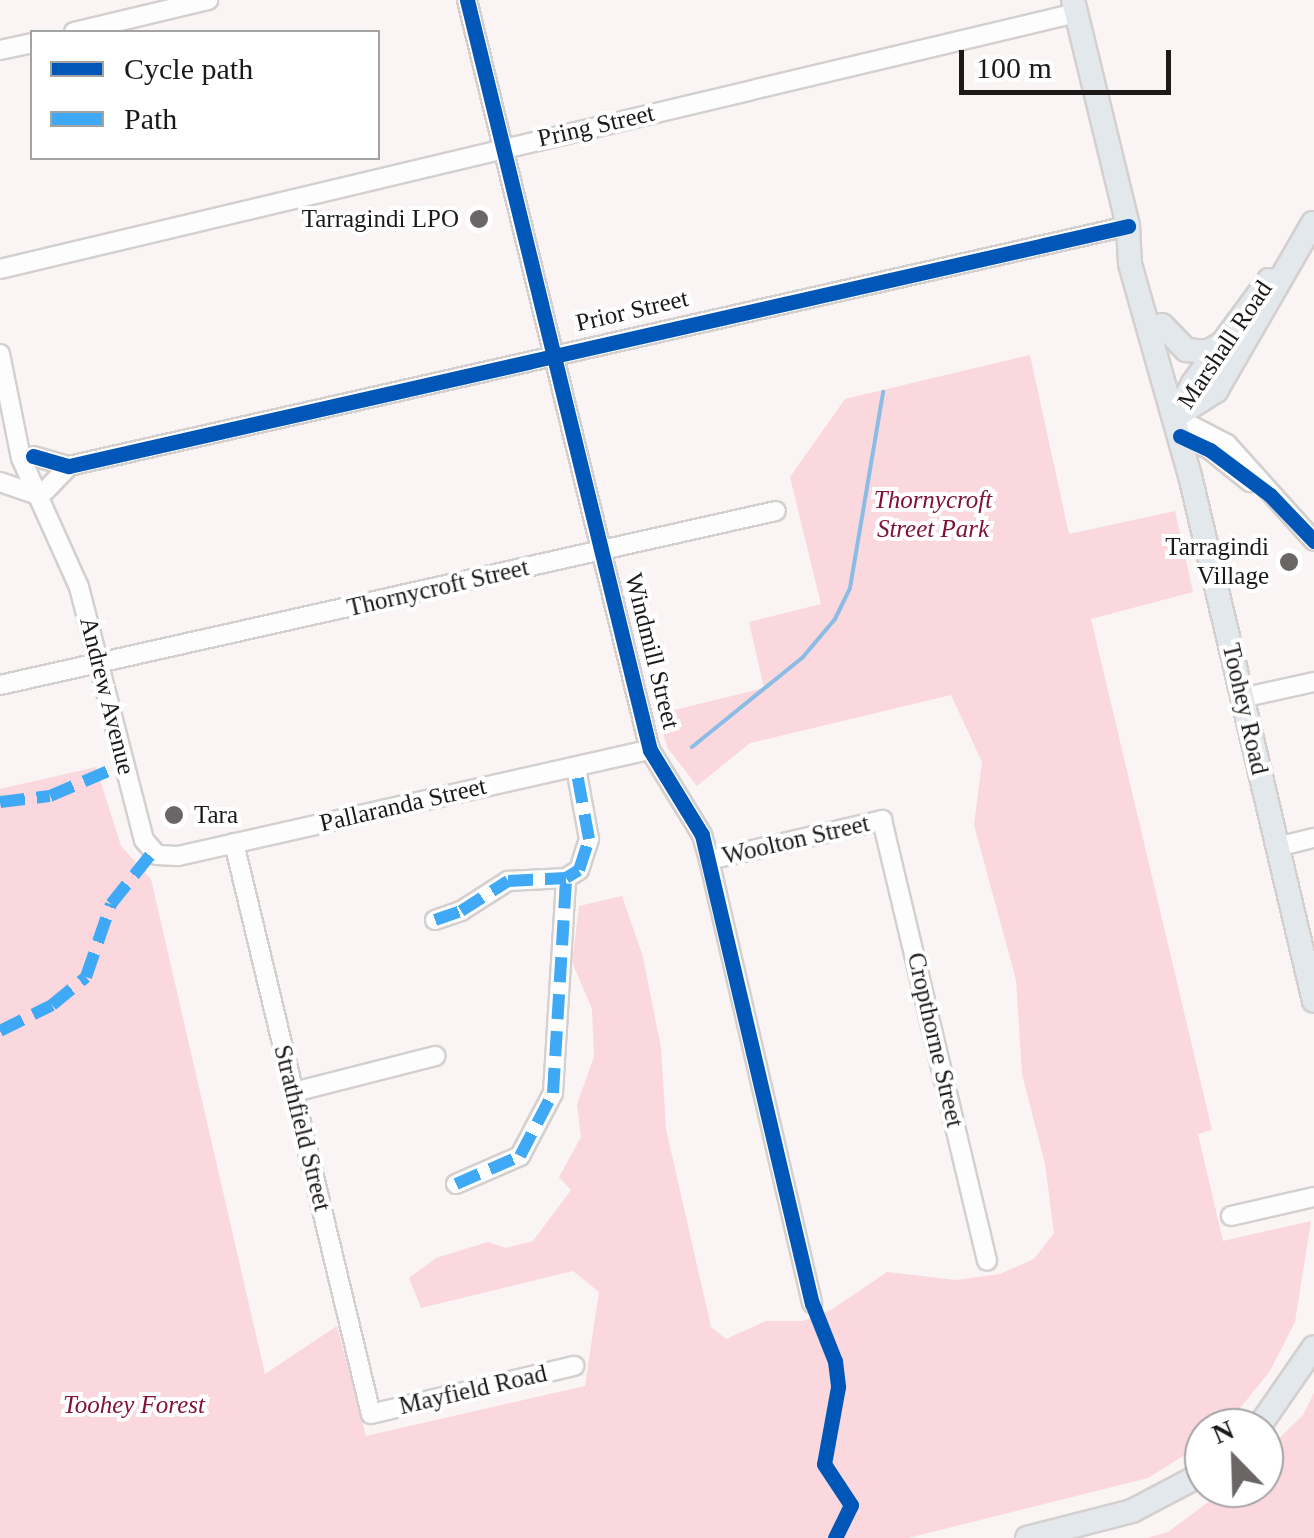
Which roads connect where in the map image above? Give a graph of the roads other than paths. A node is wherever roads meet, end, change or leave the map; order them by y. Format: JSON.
{"nodes":[{"id":1,"x":208,"y":0,"type":"edge"},
{"id":2,"x":467,"y":0,"type":"edge"},
{"id":3,"x":1075,"y":6,"type":"edge"},
{"id":4,"x":82,"y":30,"type":"edge"},
{"id":5,"x":30,"y":42,"type":"edge"},
{"id":6,"x":0,"y":50,"type":"edge"},
{"id":7,"x":502,"y":148,"type":"junction"},
{"id":8,"x":1314,"y":223,"type":"edge"},
{"id":9,"x":1128,"y":226,"type":"junction"},
{"id":10,"x":0,"y":269,"type":"edge"},
{"id":11,"x":1162,"y":325,"type":"junction"},
{"id":12,"x":1225,"y":341,"type":"junction"},
{"id":13,"x":0,"y":354,"type":"edge"},
{"id":14,"x":554,"y":355,"type":"junction"},
{"id":15,"x":1177,"y":423,"type":"junction"},
{"id":16,"x":27,"y":456,"type":"junction"},
{"id":17,"x":69,"y":466,"type":"junction"},
{"id":18,"x":0,"y":482,"type":"edge"},
{"id":19,"x":40,"y":493,"type":"junction"},
{"id":20,"x":776,"y":510,"type":"dead end"},
{"id":21,"x":1314,"y":541,"type":"edge"},
{"id":22,"x":601,"y":550,"type":"junction"},
{"id":23,"x":99,"y":664,"type":"junction"},
{"id":24,"x":1314,"y":682,"type":"edge"},
{"id":25,"x":0,"y":685,"type":"edge"},
{"id":26,"x":1242,"y":698,"type":"junction"},
{"id":27,"x":650,"y":750,"type":"junction"},
{"id":28,"x":576,"y":768,"type":"junction"},
{"id":29,"x":882,"y":820,"type":"joint"},
{"id":30,"x":1314,"y":838,"type":"edge"},
{"id":31,"x":234,"y":843,"type":"junction"},
{"id":32,"x":1277,"y":847,"type":"junction"},
{"id":33,"x":157,"y":856,"type":"joint"},
{"id":34,"x":710,"y":860,"type":"junction"},
{"id":35,"x":566,"y":878,"type":"junction"},
{"id":36,"x":435,"y":920,"type":"dead end"},
{"id":37,"x":1314,"y":1002,"type":"edge"},
{"id":38,"x":436,"y":1056,"type":"dead end"},
{"id":39,"x":294,"y":1092,"type":"junction"},
{"id":40,"x":456,"y":1184,"type":"dead end"},
{"id":41,"x":1314,"y":1197,"type":"edge"},
{"id":42,"x":1231,"y":1216,"type":"dead end"},
{"id":43,"x":987,"y":1261,"type":"dead end"},
{"id":44,"x":812,"y":1303,"type":"dead end"},
{"id":45,"x":1314,"y":1347,"type":"edge"},
{"id":46,"x":574,"y":1366,"type":"dead end"},
{"id":47,"x":1272,"y":1408,"type":"edge"},
{"id":48,"x":371,"y":1414,"type":"joint"},
{"id":49,"x":1184,"y":1484,"type":"edge"},
{"id":50,"x":1027,"y":1538,"type":"edge"}],
"edges":[{"from":1,"to":4,"type":"street"},
{"from":2,"to":7,"type":"street","name":"Windmill Street"},
{"from":3,"to":7,"type":"street","name":"Pring Street"},
{"from":3,"to":9,"type":"main road","name":"Toohey Road"},
{"from":5,"to":6,"type":"street"},
{"from":7,"to":10,"type":"street","name":"Pring Street"},
{"from":7,"to":14,"type":"street","name":"Windmill Street"},
{"from":8,"to":12,"type":"main road","name":"Marshall Road"},
{"from":8,"to":15,"type":"main road","name":"Marshall Road"},
{"from":9,"to":11,"type":"main road","name":"Toohey Road"},
{"from":9,"to":14,"type":"street","name":"Prior Street"},
{"from":9,"to":15,"type":"main road","name":"Toohey Road"},
{"from":11,"to":12,"type":"main road"},
{"from":11,"to":15,"type":"main road","name":"Toohey Road"},
{"from":12,"to":15,"type":"main road","name":"Marshall Road"},
{"from":13,"to":16,"type":"street","name":"Andrew Avenue"},
{"from":14,"to":17,"type":"street","name":"Prior Street"},
{"from":14,"to":22,"type":"street","name":"Windmill Street"},
{"from":15,"to":21,"type":"street"},
{"from":15,"to":26,"type":"main road","name":"Toohey Road"},
{"from":16,"to":17,"type":"street","name":"Prior Street"},
{"from":16,"to":18,"type":"street"},
{"from":16,"to":19,"type":"street","name":"Andrew Avenue"},
{"from":17,"to":19,"type":"street"},
{"from":18,"to":19,"type":"street"},
{"from":19,"to":23,"type":"street","name":"Andrew Avenue"},
{"from":20,"to":22,"type":"street","name":"Thornycroft Street"},
{"from":22,"to":23,"type":"street","name":"Thornycroft Street"},
{"from":22,"to":27,"type":"street","name":"Windmill Street"},
{"from":23,"to":25,"type":"street","name":"Thornycroft Street"},
{"from":23,"to":33,"type":"street","name":"Andrew Avenue"},
{"from":24,"to":26,"type":"street"},
{"from":26,"to":32,"type":"main road","name":"Toohey Road"},
{"from":27,"to":28,"type":"street","name":"Pallaranda Street"},
{"from":27,"to":34,"type":"street","name":"Windmill Street"},
{"from":28,"to":31,"type":"street","name":"Pallaranda Street"},
{"from":28,"to":35,"type":"street"},
{"from":29,"to":34,"type":"street","name":"Woolton Street"},
{"from":29,"to":43,"type":"street","name":"Cropthorne Street"},
{"from":30,"to":32,"type":"street"},
{"from":31,"to":33,"type":"street","name":"Pallaranda Street"},
{"from":31,"to":39,"type":"street","name":"Strathfield Street"},
{"from":32,"to":37,"type":"main road","name":"Toohey Road"},
{"from":34,"to":44,"type":"street","name":"Windmill Street"},
{"from":35,"to":36,"type":"street"},
{"from":35,"to":40,"type":"street"},
{"from":38,"to":39,"type":"street"},
{"from":39,"to":48,"type":"street","name":"Strathfield Street"},
{"from":41,"to":42,"type":"street"},
{"from":45,"to":47,"type":"main road"},
{"from":46,"to":48,"type":"street","name":"Mayfield Road"},
{"from":49,"to":50,"type":"main road"}]}
